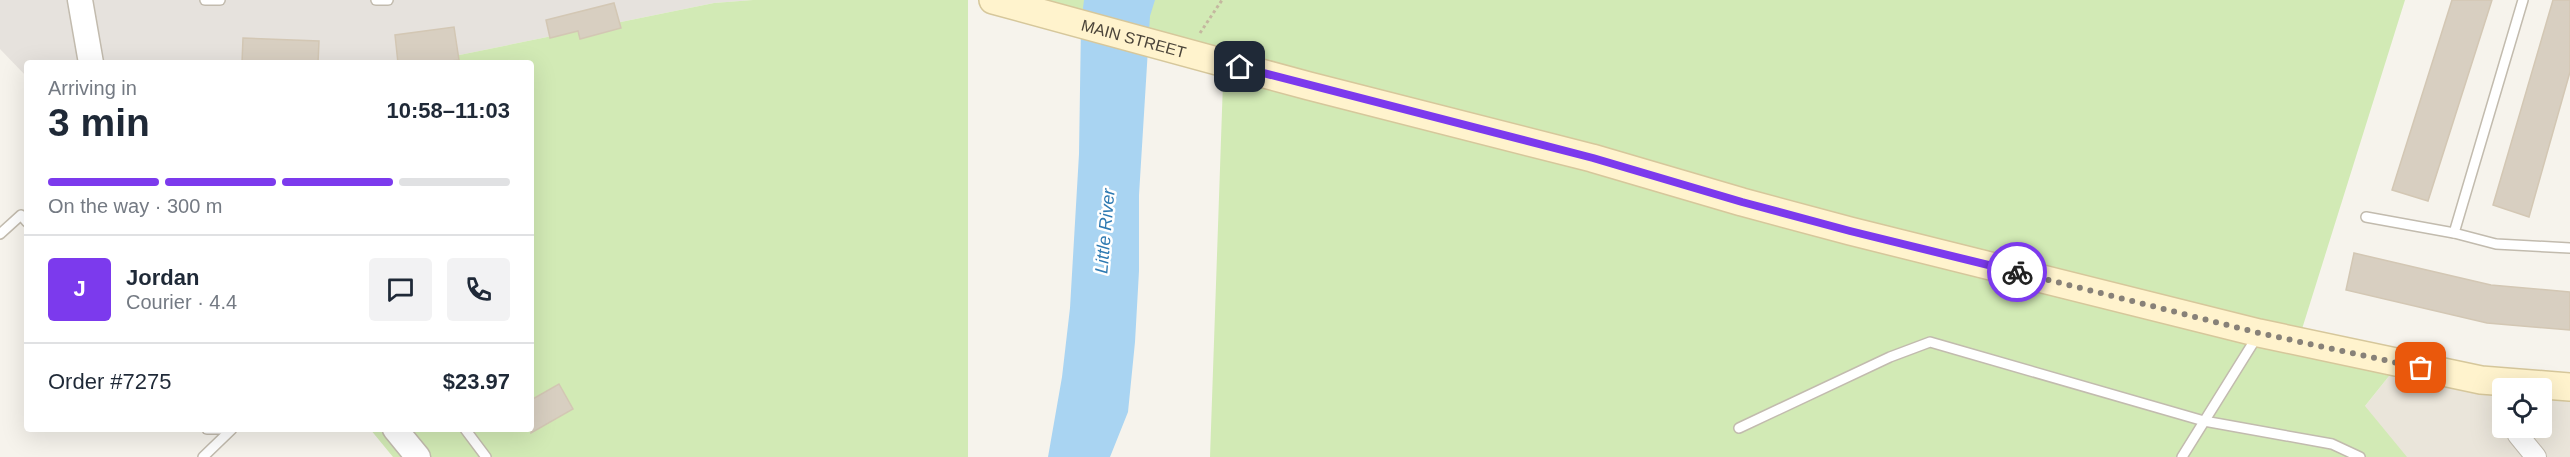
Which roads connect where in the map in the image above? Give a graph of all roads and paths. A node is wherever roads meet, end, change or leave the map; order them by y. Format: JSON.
{"nodes":[{"id":1,"x":80,"y":0,"type":"edge"},
{"id":2,"x":204,"y":0,"type":"edge"},
{"id":3,"x":220,"y":0,"type":"edge"},
{"id":4,"x":376,"y":0,"type":"edge"},
{"id":5,"x":388,"y":0,"type":"edge"},
{"id":6,"x":993,"y":0,"type":"edge"},
{"id":7,"x":1222,"y":0,"type":"edge"},
{"id":8,"x":2523,"y":0,"type":"edge"},
{"id":9,"x":1197,"y":37,"type":"dead end"},
{"id":10,"x":90,"y":60,"type":"edge"},
{"id":11,"x":2366,"y":217,"type":"dead end"},
{"id":12,"x":24,"y":218,"type":"edge"},
{"id":13,"x":2454,"y":233,"type":"junction"},
{"id":14,"x":0,"y":234,"type":"edge"},
{"id":15,"x":2570,"y":248,"type":"edge"},
{"id":16,"x":2259,"y":333,"type":"junction"},
{"id":17,"x":2492,"y":382,"type":"edge"},
{"id":18,"x":2552,"y":387,"type":"edge"},
{"id":19,"x":2570,"y":387,"type":"edge"},
{"id":20,"x":2204,"y":421,"type":"junction"},
{"id":21,"x":1739,"y":428,"type":"dead end"},
{"id":22,"x":229,"y":432,"type":"edge"},
{"id":23,"x":397,"y":432,"type":"edge"},
{"id":24,"x":467,"y":432,"type":"edge"},
{"id":25,"x":2520,"y":438,"type":"edge"},
{"id":26,"x":203,"y":457,"type":"edge"},
{"id":27,"x":418,"y":457,"type":"edge"},
{"id":28,"x":486,"y":457,"type":"edge"},
{"id":29,"x":2182,"y":457,"type":"edge"},
{"id":30,"x":2360,"y":457,"type":"edge"},
{"id":31,"x":2536,"y":457,"type":"edge"}],
"edges":[{"from":1,"to":10,"type":"street"},
{"from":2,"to":3,"type":"lane"},
{"from":4,"to":5,"type":"lane"},
{"from":6,"to":16,"type":"main road","name":"MAIN STREET"},
{"from":7,"to":9,"type":"path"},
{"from":8,"to":13,"type":"lane"},
{"from":11,"to":13,"type":"lane"},
{"from":12,"to":14,"type":"lane"},
{"from":13,"to":15,"type":"lane"},
{"from":16,"to":17,"type":"main road","name":"MAIN STREET"},
{"from":16,"to":20,"type":"lane"},
{"from":18,"to":19,"type":"main road","name":"MAIN STREET"},
{"from":20,"to":21,"type":"lane"},
{"from":20,"to":29,"type":"lane"},
{"from":20,"to":30,"type":"lane"},
{"from":22,"to":26,"type":"lane"},
{"from":23,"to":27,"type":"street"},
{"from":24,"to":28,"type":"lane"},
{"from":25,"to":31,"type":"street"}]}
